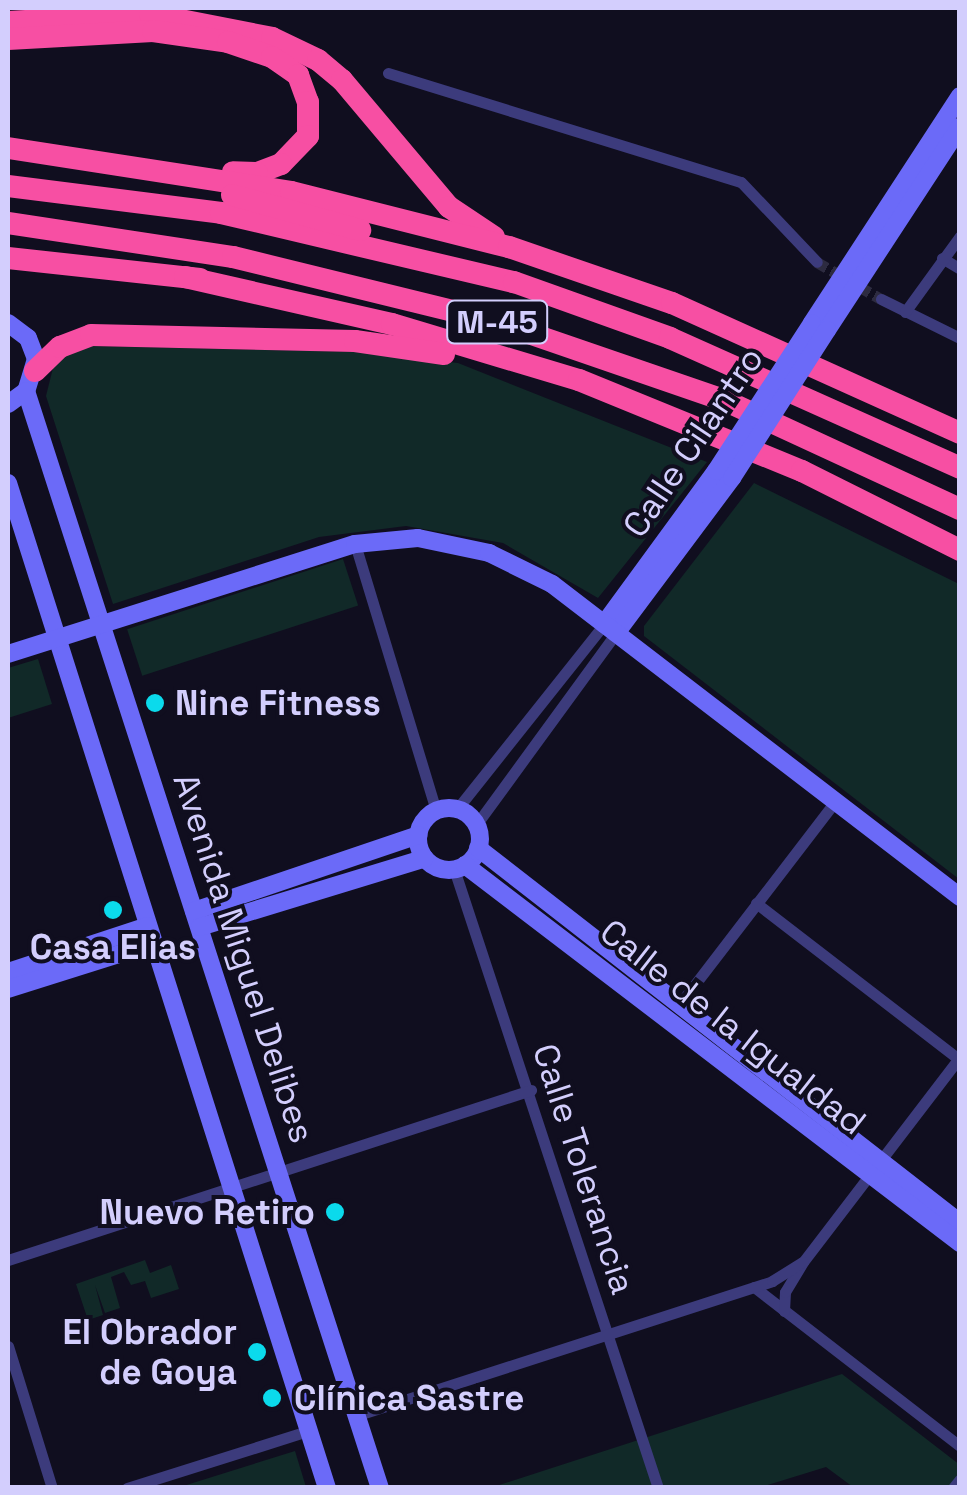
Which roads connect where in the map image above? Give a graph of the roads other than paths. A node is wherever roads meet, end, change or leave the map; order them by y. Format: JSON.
{"nodes":[{"id":1,"x":8,"y":22,"type":"edge"},
{"id":2,"x":8,"y":40,"type":"edge"},
{"id":3,"x":388,"y":73,"type":"dead end"},
{"id":4,"x":960,"y":96,"type":"edge"},
{"id":5,"x":960,"y":127,"type":"edge"},
{"id":6,"x":8,"y":148,"type":"edge"},
{"id":7,"x":8,"y":158,"type":"edge"},
{"id":8,"x":107,"y":160,"type":"junction"},
{"id":9,"x":8,"y":186,"type":"edge"},
{"id":10,"x":8,"y":223,"type":"edge"},
{"id":11,"x":960,"y":236,"type":"edge"},
{"id":12,"x":509,"y":247,"type":"junction"},
{"id":13,"x":8,"y":258,"type":"edge"},
{"id":14,"x":942,"y":258,"type":"junction"},
{"id":15,"x":817,"y":262,"type":"tunnel mouth"},
{"id":16,"x":960,"y":270,"type":"edge"},
{"id":17,"x":186,"y":277,"type":"junction"},
{"id":18,"x":514,"y":282,"type":"junction"},
{"id":19,"x":387,"y":292,"type":"junction"},
{"id":20,"x":881,"y":299,"type":"tunnel mouth"},
{"id":21,"x":905,"y":312,"type":"junction"},
{"id":22,"x":8,"y":323,"type":"edge"},
{"id":23,"x":819,"y":326,"type":"junction"},
{"id":24,"x":960,"y":338,"type":"edge"},
{"id":25,"x":579,"y":380,"type":"junction"},
{"id":26,"x":31,"y":381,"type":"junction"},
{"id":27,"x":8,"y":404,"type":"edge"},
{"id":28,"x":902,"y":404,"type":"junction"},
{"id":29,"x":960,"y":424,"type":"edge"},
{"id":30,"x":960,"y":433,"type":"edge"},
{"id":31,"x":960,"y":468,"type":"edge"},
{"id":32,"x":8,"y":483,"type":"edge"},
{"id":33,"x":960,"y":509,"type":"edge"},
{"id":34,"x":355,"y":544,"type":"junction"},
{"id":35,"x":960,"y":550,"type":"edge"},
{"id":36,"x":100,"y":624,"type":"junction"},
{"id":37,"x":610,"y":628,"type":"junction"},
{"id":38,"x":56,"y":638,"type":"junction"},
{"id":39,"x":8,"y":654,"type":"edge"},
{"id":40,"x":834,"y":803,"type":"junction"},
{"id":41,"x":457,"y":809,"type":"junction"},
{"id":42,"x":436,"y":810,"type":"junction"},
{"id":43,"x":476,"y":825,"type":"junction"},
{"id":44,"x":418,"y":835,"type":"junction"},
{"id":45,"x":478,"y":848,"type":"junction"},
{"id":46,"x":424,"y":858,"type":"junction"},
{"id":47,"x":460,"y":867,"type":"junction"},
{"id":48,"x":960,"y":897,"type":"edge"},
{"id":49,"x":756,"y":903,"type":"junction"},
{"id":50,"x":197,"y":919,"type":"junction"},
{"id":51,"x":151,"y":934,"type":"junction"},
{"id":52,"x":8,"y":972,"type":"edge"},
{"id":53,"x":8,"y":989,"type":"edge"},
{"id":54,"x":679,"y":1006,"type":"junction"},
{"id":55,"x":959,"y":1058,"type":"edge"},
{"id":56,"x":531,"y":1090,"type":"junction"},
{"id":57,"x":875,"y":1168,"type":"junction"},
{"id":58,"x":279,"y":1171,"type":"junction"},
{"id":59,"x":232,"y":1186,"type":"junction"},
{"id":60,"x":960,"y":1223,"type":"edge"},
{"id":61,"x":960,"y":1242,"type":"edge"},
{"id":62,"x":8,"y":1260,"type":"edge"},
{"id":63,"x":803,"y":1262,"type":"junction"},
{"id":64,"x":754,"y":1287,"type":"junction"},
{"id":65,"x":784,"y":1310,"type":"junction"},
{"id":66,"x":608,"y":1335,"type":"junction"},
{"id":67,"x":8,"y":1346,"type":"edge"},
{"id":68,"x":355,"y":1416,"type":"junction"},
{"id":69,"x":308,"y":1430,"type":"junction"},
{"id":70,"x":960,"y":1446,"type":"edge"},
{"id":71,"x":960,"y":1479,"type":"edge"},
{"id":72,"x":52,"y":1488,"type":"edge"},
{"id":73,"x":126,"y":1488,"type":"edge"},
{"id":74,"x":327,"y":1488,"type":"edge"},
{"id":75,"x":380,"y":1488,"type":"edge"},
{"id":76,"x":658,"y":1488,"type":"edge"},
{"id":77,"x":953,"y":1488,"type":"edge"}],
"edges":[{"from":1,"to":12,"type":"highway"},
{"from":2,"to":8,"type":"highway"},
{"from":3,"to":15,"type":"street"},
{"from":4,"to":23,"type":"main road","name":"Calle Cilantro"},
{"from":5,"to":23,"type":"main road","name":"Calle Cilantro"},
{"from":6,"to":8,"type":"highway"},
{"from":7,"to":18,"type":"highway"},
{"from":8,"to":12,"type":"highway"},
{"from":9,"to":18,"type":"highway","number":"M-45"},
{"from":10,"to":19,"type":"highway","number":"M-45"},
{"from":11,"to":14,"type":"street"},
{"from":12,"to":28,"type":"highway"},
{"from":13,"to":17,"type":"highway"},
{"from":14,"to":16,"type":"street"},
{"from":14,"to":21,"type":"street"},
{"from":17,"to":19,"type":"highway"},
{"from":17,"to":25,"type":"highway"},
{"from":18,"to":31,"type":"highway","number":"M-45"},
{"from":19,"to":33,"type":"highway","number":"M-45"},
{"from":20,"to":21,"type":"street"},
{"from":21,"to":24,"type":"street"},
{"from":22,"to":26,"type":"main road","name":"Avenida Miguel Delibes"},
{"from":23,"to":37,"type":"main road","name":"Calle Cilantro","bridge":true},
{"from":25,"to":26,"type":"highway"},
{"from":25,"to":35,"type":"highway"},
{"from":26,"to":27,"type":"main road"},
{"from":26,"to":36,"type":"main road","name":"Avenida Miguel Delibes"},
{"from":28,"to":29,"type":"highway"},
{"from":28,"to":30,"type":"highway"},
{"from":32,"to":38,"type":"main road"},
{"from":34,"to":36,"type":"main road"},
{"from":34,"to":37,"type":"main road"},
{"from":34,"to":42,"type":"street"},
{"from":36,"to":38,"type":"main road"},
{"from":36,"to":50,"type":"main road","name":"Avenida Miguel Delibes"},
{"from":37,"to":40,"type":"main road"},
{"from":37,"to":41,"type":"street","name":"Calle Cilantro"},
{"from":37,"to":43,"type":"street","name":"Calle Cilantro"},
{"from":38,"to":39,"type":"main road"},
{"from":38,"to":51,"type":"main road"},
{"from":40,"to":48,"type":"main road"},
{"from":40,"to":49,"type":"street"},
{"from":41,"to":42,"type":"main road"},
{"from":41,"to":43,"type":"main road"},
{"from":42,"to":44,"type":"main road"},
{"from":43,"to":45,"type":"main road"},
{"from":44,"to":46,"type":"main road"},
{"from":44,"to":50,"type":"main road"},
{"from":45,"to":47,"type":"main road"},
{"from":45,"to":54,"type":"main road","name":"Calle de la Igualdad"},
{"from":46,"to":47,"type":"main road"},
{"from":46,"to":50,"type":"main road"},
{"from":47,"to":56,"type":"street","name":"Calle Tolerancia"},
{"from":47,"to":57,"type":"main road","name":"Calle de la Igualdad"},
{"from":49,"to":54,"type":"street"},
{"from":49,"to":55,"type":"street"},
{"from":50,"to":58,"type":"main road","name":"Avenida Miguel Delibes"},
{"from":51,"to":52,"type":"main road"},
{"from":51,"to":53,"type":"main road"},
{"from":51,"to":59,"type":"main road"},
{"from":54,"to":57,"type":"main road","name":"Calle de la Igualdad"},
{"from":55,"to":57,"type":"street"},
{"from":56,"to":58,"type":"street"},
{"from":56,"to":66,"type":"street","name":"Calle Tolerancia"},
{"from":57,"to":60,"type":"main road","name":"Calle de la Igualdad"},
{"from":57,"to":61,"type":"main road","name":"Calle de la Igualdad"},
{"from":57,"to":63,"type":"street"},
{"from":58,"to":59,"type":"street"},
{"from":58,"to":68,"type":"main road","name":"Avenida Miguel Delibes"},
{"from":59,"to":62,"type":"street"},
{"from":59,"to":69,"type":"main road"},
{"from":63,"to":64,"type":"street"},
{"from":63,"to":65,"type":"street"},
{"from":64,"to":65,"type":"street"},
{"from":64,"to":66,"type":"street"},
{"from":65,"to":70,"type":"street"},
{"from":66,"to":68,"type":"street"},
{"from":66,"to":76,"type":"street","name":"Calle Tolerancia"},
{"from":67,"to":72,"type":"street"},
{"from":68,"to":75,"type":"main road","name":"Avenida Miguel Delibes"},
{"from":69,"to":73,"type":"street"},
{"from":69,"to":74,"type":"main road"},
{"from":71,"to":77,"type":"street"}]}
